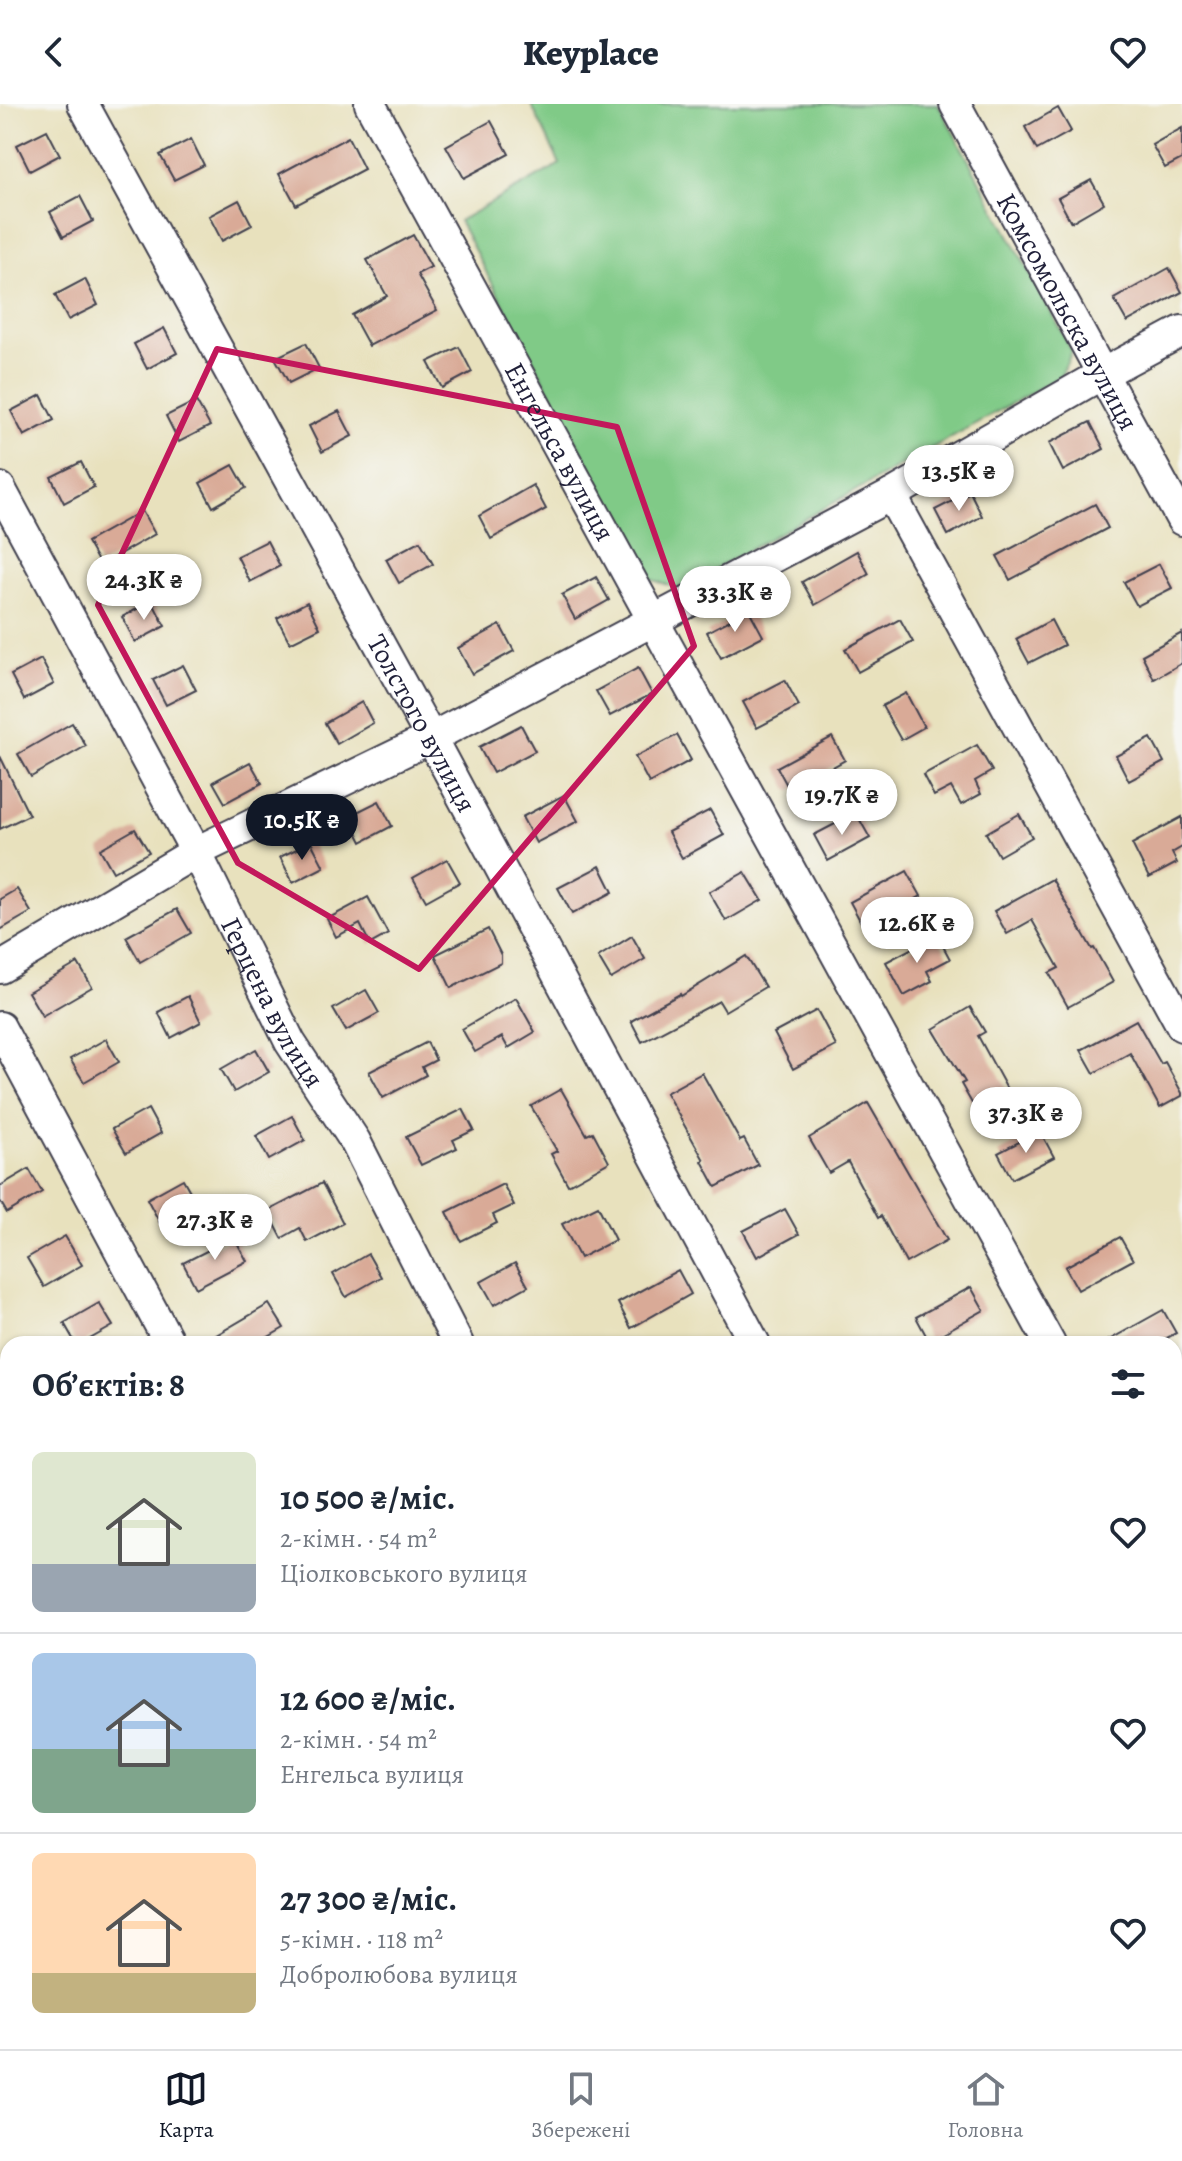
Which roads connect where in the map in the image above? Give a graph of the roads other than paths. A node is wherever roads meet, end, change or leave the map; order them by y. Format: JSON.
{"nodes":[{"id":1,"x":83,"y":104,"type":"edge"},
{"id":2,"x":370,"y":104,"type":"edge"},
{"id":3,"x":955,"y":104,"type":"edge"},
{"id":4,"x":1182,"y":331,"type":"edge"},
{"id":5,"x":1102,"y":374,"type":"junction"},
{"id":6,"x":0,"y":488,"type":"edge"},
{"id":7,"x":891,"y":495,"type":"junction"},
{"id":8,"x":1182,"y":520,"type":"edge"},
{"id":9,"x":653,"y":620,"type":"junction"},
{"id":10,"x":431,"y":738,"type":"junction"},
{"id":11,"x":196,"y":852,"type":"junction"},
{"id":12,"x":0,"y":968,"type":"edge"},
{"id":13,"x":1182,"y":1026,"type":"edge"},
{"id":14,"x":0,"y":1027,"type":"edge"},
{"id":15,"x":166,"y":1336,"type":"edge"},
{"id":16,"x":454,"y":1336,"type":"edge"},
{"id":17,"x":751,"y":1336,"type":"edge"},
{"id":18,"x":1046,"y":1336,"type":"edge"}],
"edges":[{"from":1,"to":10,"type":"street","name":"Толстого вулиця"},
{"from":2,"to":9,"type":"street","name":"Енгельса вулиця"},
{"from":3,"to":5,"type":"street","name":"Комсомольска вулиця"},
{"from":4,"to":5,"type":"street"},
{"from":5,"to":7,"type":"street"},
{"from":5,"to":8,"type":"street","name":"Комсомольска вулиця"},
{"from":6,"to":11,"type":"street","name":"Герцена вулиця"},
{"from":7,"to":9,"type":"street"},
{"from":7,"to":13,"type":"street"},
{"from":9,"to":10,"type":"street"},
{"from":9,"to":18,"type":"street","name":"Енгельса вулиця"},
{"from":10,"to":11,"type":"street"},
{"from":10,"to":17,"type":"street","name":"Толстого вулиця"},
{"from":11,"to":12,"type":"street"},
{"from":11,"to":16,"type":"street","name":"Герцена вулиця"},
{"from":14,"to":15,"type":"street"}]}
